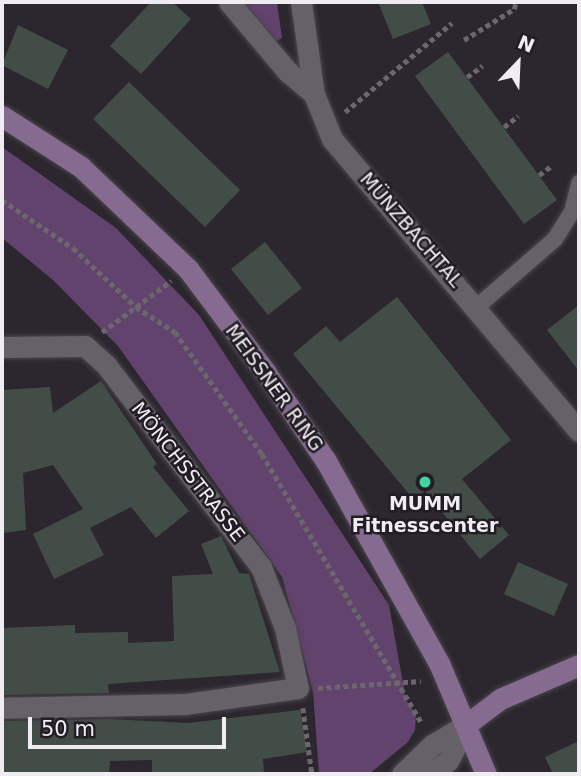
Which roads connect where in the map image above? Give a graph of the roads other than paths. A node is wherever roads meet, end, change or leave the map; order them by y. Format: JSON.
{"nodes":[{"id":1,"x":229,"y":2,"type":"edge"},
{"id":2,"x":301,"y":2,"type":"edge"},
{"id":3,"x":314,"y":94,"type":"junction"},
{"id":4,"x":2,"y":116,"type":"edge"},
{"id":5,"x":579,"y":183,"type":"edge"},
{"id":6,"x":478,"y":306,"type":"junction"},
{"id":7,"x":2,"y":347,"type":"edge"},
{"id":8,"x":579,"y":431,"type":"edge"},
{"id":9,"x":579,"y":665,"type":"edge"},
{"id":10,"x":2,"y":708,"type":"edge"},
{"id":11,"x":467,"y":724,"type":"junction"},
{"id":12,"x":401,"y":774,"type":"edge"},
{"id":13,"x":430,"y":774,"type":"edge"},
{"id":14,"x":486,"y":774,"type":"edge"}],
"edges":[{"from":1,"to":3,"type":"street"},
{"from":2,"to":3,"type":"street","name":"MÜNZBACHTAL"},
{"from":3,"to":6,"type":"street","name":"MÜNZBACHTAL"},
{"from":4,"to":11,"type":"main road","name":"MEISSNER RING"},
{"from":5,"to":6,"type":"lane"},
{"from":6,"to":8,"type":"street","name":"MÜNZBACHTAL"},
{"from":7,"to":10,"type":"street","name":"MÖNCHSSTRASSE"},
{"from":9,"to":11,"type":"main road"},
{"from":11,"to":12,"type":"street"},
{"from":11,"to":13,"type":"street"},
{"from":11,"to":14,"type":"main road","name":"MEISSNER RING"}]}
